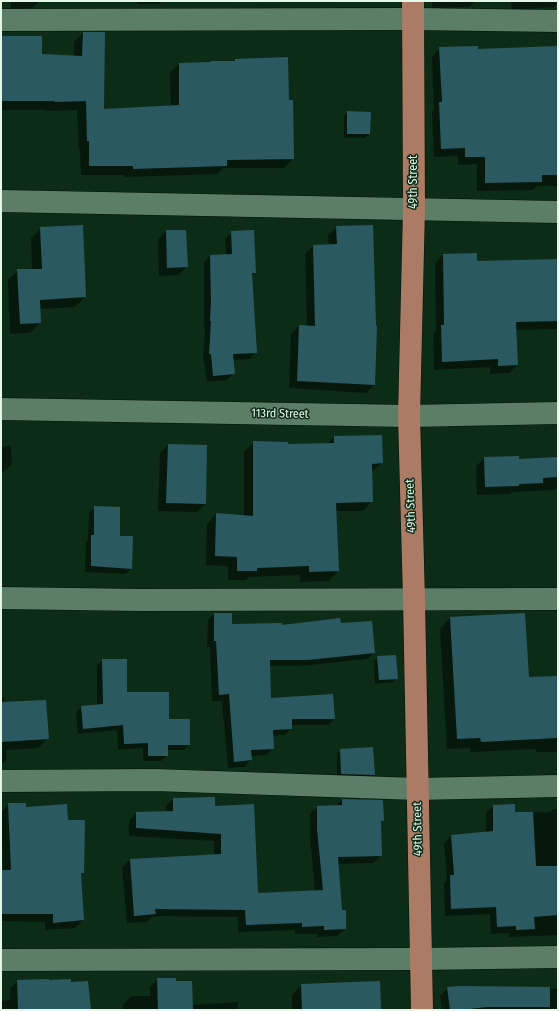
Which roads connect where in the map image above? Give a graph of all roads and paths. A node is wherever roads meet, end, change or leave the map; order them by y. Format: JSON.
{"nodes":[{"id":1,"x":413,"y":10,"type":"edge"},
{"id":2,"x":1,"y":20,"type":"edge"},
{"id":3,"x":558,"y":21,"type":"edge"},
{"id":4,"x":1,"y":201,"type":"edge"},
{"id":5,"x":414,"y":209,"type":"junction"},
{"id":6,"x":558,"y":212,"type":"edge"},
{"id":7,"x":1,"y":409,"type":"edge"},
{"id":8,"x":558,"y":413,"type":"edge"},
{"id":9,"x":409,"y":416,"type":"junction"},
{"id":10,"x":1,"y":598,"type":"edge"},
{"id":11,"x":414,"y":599,"type":"junction"},
{"id":12,"x":558,"y":599,"type":"edge"},
{"id":13,"x":1,"y":781,"type":"edge"},
{"id":14,"x":558,"y":786,"type":"edge"},
{"id":15,"x":417,"y":789,"type":"junction"},
{"id":16,"x":558,"y":957,"type":"edge"},
{"id":17,"x":421,"y":959,"type":"junction"},
{"id":18,"x":1,"y":960,"type":"edge"},
{"id":19,"x":422,"y":1010,"type":"edge"}],
"edges":[{"from":1,"to":2,"type":"street"},
{"from":1,"to":3,"type":"street"},
{"from":1,"to":5,"type":"main road","name":"49th Street"},
{"from":4,"to":5,"type":"street"},
{"from":5,"to":6,"type":"street"},
{"from":5,"to":9,"type":"main road","name":"49th Street"},
{"from":7,"to":9,"type":"street","name":"113rd Street"},
{"from":8,"to":9,"type":"street","name":"113rd Street"},
{"from":9,"to":11,"type":"main road","name":"49th Street"},
{"from":10,"to":11,"type":"street"},
{"from":11,"to":12,"type":"street"},
{"from":11,"to":15,"type":"main road","name":"49th Street"},
{"from":13,"to":15,"type":"street"},
{"from":14,"to":15,"type":"street"},
{"from":15,"to":17,"type":"main road","name":"49th Street"},
{"from":16,"to":17,"type":"street"},
{"from":17,"to":18,"type":"street"},
{"from":17,"to":19,"type":"main road","name":"49th Street"}]}
